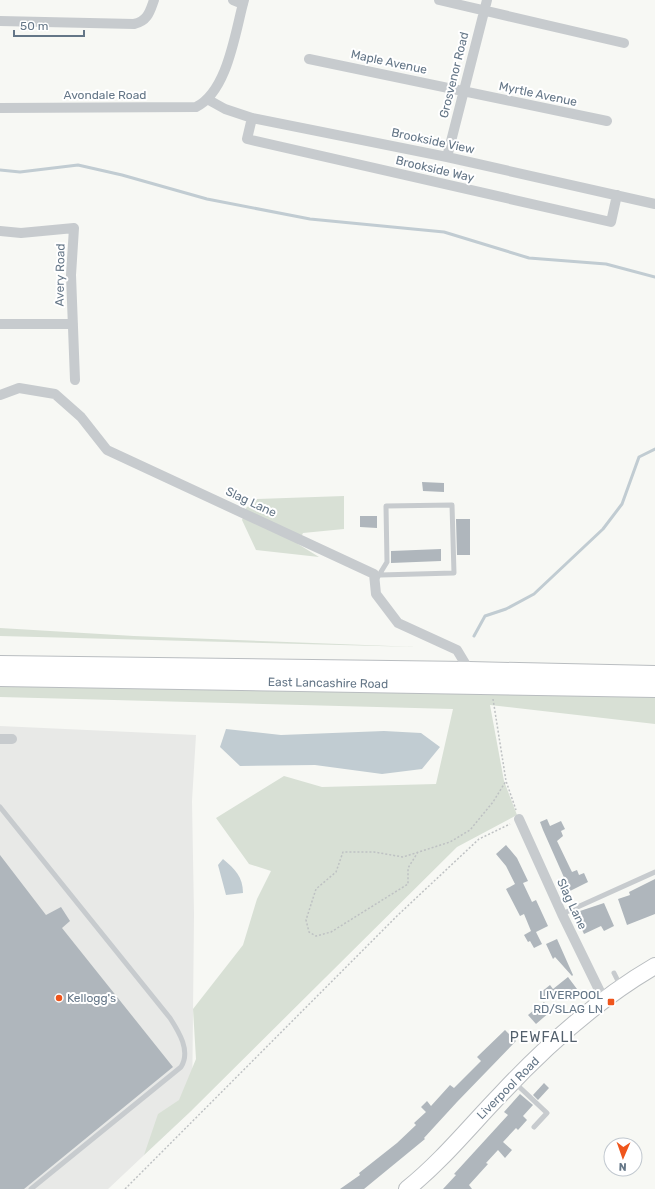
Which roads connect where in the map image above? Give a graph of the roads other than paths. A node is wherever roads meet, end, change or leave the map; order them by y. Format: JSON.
{"nodes":[{"id":1,"x":154,"y":0,"type":"edge"},
{"id":2,"x":233,"y":0,"type":"edge"},
{"id":3,"x":439,"y":0,"type":"edge"},
{"id":4,"x":487,"y":0,"type":"edge"},
{"id":5,"x":243,"y":2,"type":"edge"},
{"id":6,"x":484,"y":11,"type":"junction"},
{"id":7,"x":0,"y":21,"type":"edge"},
{"id":8,"x":624,"y":43,"type":"dead end"},
{"id":9,"x":309,"y":59,"type":"dead end"},
{"id":10,"x":463,"y":91,"type":"junction"},
{"id":11,"x":207,"y":99,"type":"junction"},
{"id":12,"x":0,"y":108,"type":"edge"},
{"id":13,"x":252,"y":118,"type":"junction"},
{"id":14,"x":607,"y":121,"type":"dead end"},
{"id":15,"x":447,"y":157,"type":"junction"},
{"id":16,"x":617,"y":195,"type":"junction"},
{"id":17,"x":655,"y":204,"type":"edge"},
{"id":18,"x":0,"y":231,"type":"edge"},
{"id":19,"x":0,"y":324,"type":"edge"},
{"id":20,"x":73,"y":324,"type":"junction"},
{"id":21,"x":75,"y":380,"type":"dead end"},
{"id":22,"x":0,"y":395,"type":"edge"},
{"id":23,"x":377,"y":579,"type":"junction"},
{"id":24,"x":0,"y":664,"type":"edge"},
{"id":25,"x":655,"y":674,"type":"edge"},
{"id":26,"x":480,"y":677,"type":"junction"},
{"id":27,"x":0,"y":678,"type":"edge"},
{"id":28,"x":655,"y":689,"type":"edge"},
{"id":29,"x":0,"y":739,"type":"edge"},
{"id":30,"x":12,"y":739,"type":"dead end"},
{"id":31,"x":0,"y":807,"type":"edge"},
{"id":32,"x":520,"y":819,"type":"road end"},
{"id":33,"x":655,"y":872,"type":"edge"},
{"id":34,"x":562,"y":914,"type":"junction"},
{"id":35,"x":655,"y":966,"type":"edge"},
{"id":36,"x":614,"y":973,"type":"dead end"},
{"id":37,"x":621,"y":988,"type":"junction"},
{"id":38,"x":604,"y":1000,"type":"junction"},
{"id":39,"x":513,"y":1081,"type":"junction"},
{"id":40,"x":534,"y":1127,"type":"dead end"},
{"id":41,"x":31,"y":1189,"type":"edge"},
{"id":42,"x":406,"y":1189,"type":"edge"}],
"edges":[{"from":1,"to":7,"type":"street"},
{"from":2,"to":5,"type":"street"},
{"from":3,"to":6,"type":"street"},
{"from":4,"to":6,"type":"street","name":"Grosvenor Road"},
{"from":5,"to":11,"type":"street"},
{"from":6,"to":8,"type":"street"},
{"from":6,"to":10,"type":"street","name":"Grosvenor Road"},
{"from":9,"to":10,"type":"street","name":"Maple Avenue"},
{"from":10,"to":14,"type":"street","name":"Myrtle Avenue"},
{"from":10,"to":15,"type":"street","name":"Grosvenor Road"},
{"from":11,"to":12,"type":"street","name":"Avondale Road"},
{"from":11,"to":13,"type":"street","name":"Brookside View"},
{"from":13,"to":15,"type":"street","name":"Brookside View"},
{"from":13,"to":16,"type":"street","name":"Brookside Way"},
{"from":15,"to":16,"type":"street","name":"Brookside View"},
{"from":16,"to":17,"type":"street","name":"Brookside View"},
{"from":18,"to":20,"type":"street","name":"Avery Road"},
{"from":19,"to":20,"type":"street","name":"Avery Road"},
{"from":20,"to":21,"type":"street","name":"Avery Road"},
{"from":22,"to":23,"type":"street","name":"Slag Lane"},
{"from":23,"to":23,"type":"lane"},
{"from":23,"to":26,"type":"street","name":"Slag Lane"},
{"from":24,"to":26,"type":"highway","name":"East Lancashire Road"},
{"from":25,"to":26,"type":"highway","name":"East Lancashire Road"},
{"from":26,"to":27,"type":"highway","name":"East Lancashire Road"},
{"from":26,"to":28,"type":"highway","name":"East Lancashire Road"},
{"from":29,"to":30,"type":"street"},
{"from":31,"to":41,"type":"lane"},
{"from":32,"to":34,"type":"street","name":"Slag Lane"},
{"from":33,"to":34,"type":"lane"},
{"from":34,"to":38,"type":"street","name":"Slag Lane"},
{"from":35,"to":37,"type":"highway","name":"Liverpool Road"},
{"from":36,"to":37,"type":"lane"},
{"from":37,"to":38,"type":"highway","name":"Liverpool Road"},
{"from":38,"to":39,"type":"highway","name":"Liverpool Road"},
{"from":39,"to":40,"type":"lane"},
{"from":39,"to":42,"type":"highway","name":"Liverpool Road"}]}
